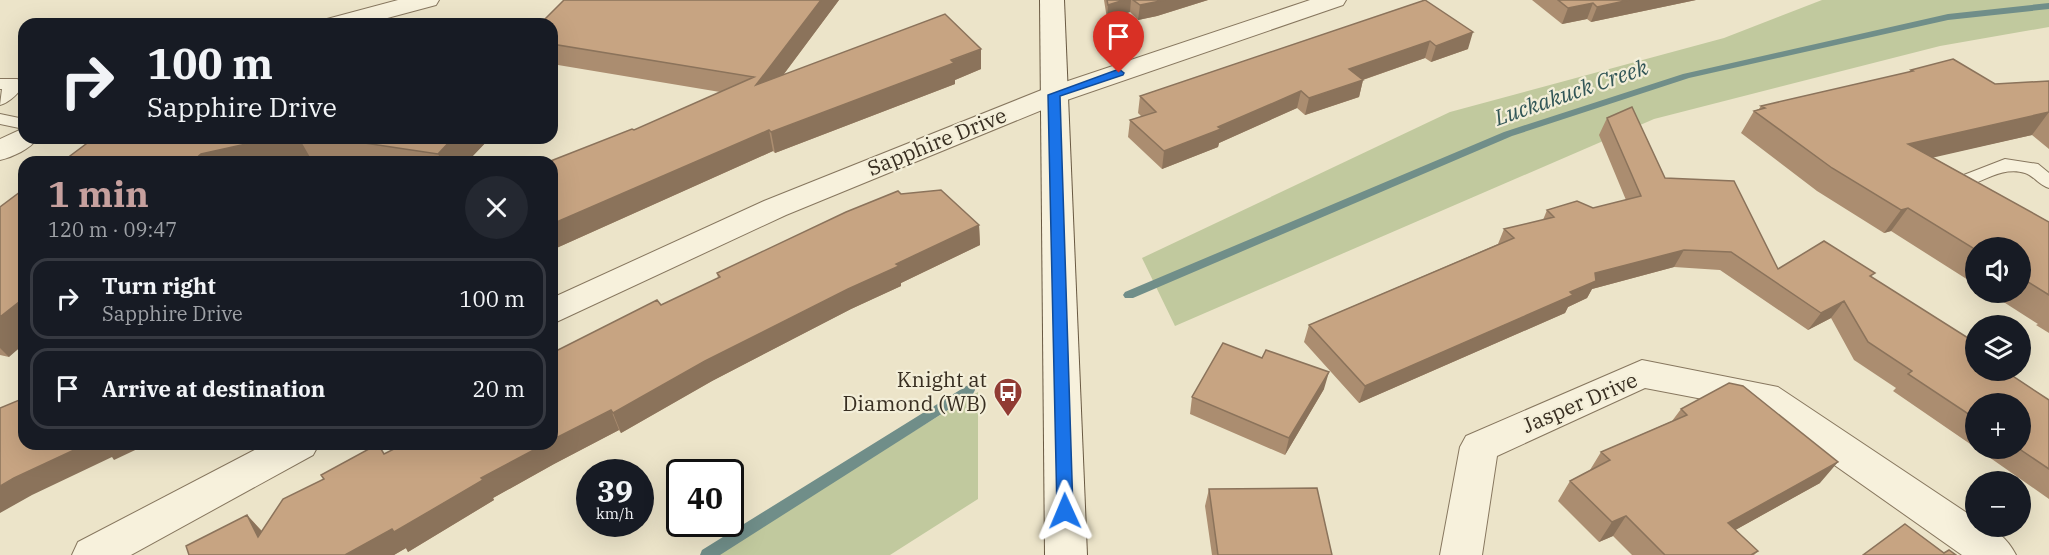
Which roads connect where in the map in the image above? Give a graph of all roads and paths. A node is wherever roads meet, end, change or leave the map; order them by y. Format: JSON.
{"nodes":[{"id":1,"x":427,"y":0,"type":"edge"},
{"id":2,"x":1052,"y":0,"type":"edge"},
{"id":3,"x":1334,"y":0,"type":"edge"},
{"id":4,"x":359,"y":18,"type":"edge"},
{"id":5,"x":0,"y":84,"type":"edge"},
{"id":6,"x":1054,"y":95,"type":"junction"},
{"id":7,"x":0,"y":100,"type":"edge"},
{"id":8,"x":0,"y":119,"type":"edge"},
{"id":9,"x":18,"y":123,"type":"edge"},
{"id":10,"x":18,"y":140,"type":"edge"},
{"id":11,"x":0,"y":151,"type":"edge"},
{"id":12,"x":2049,"y":182,"type":"edge"},
{"id":13,"x":1982,"y":208,"type":"edge"},
{"id":14,"x":558,"y":309,"type":"edge"},
{"id":15,"x":289,"y":450,"type":"edge"},
{"id":16,"x":93,"y":555,"type":"edge"},
{"id":17,"x":1066,"y":555,"type":"edge"},
{"id":18,"x":1461,"y":555,"type":"edge"},
{"id":19,"x":1995,"y":555,"type":"edge"}],
"edges":[{"from":1,"to":4,"type":"street"},
{"from":2,"to":6,"type":"street"},
{"from":3,"to":6,"type":"street","name":"Sapphire Drive"},
{"from":5,"to":7,"type":"lane"},
{"from":6,"to":14,"type":"street","name":"Sapphire Drive"},
{"from":6,"to":17,"type":"street"},
{"from":8,"to":9,"type":"lane"},
{"from":10,"to":11,"type":"street"},
{"from":12,"to":13,"type":"lane"},
{"from":15,"to":16,"type":"street"},
{"from":18,"to":19,"type":"street","name":"Jasper Drive"}]}
